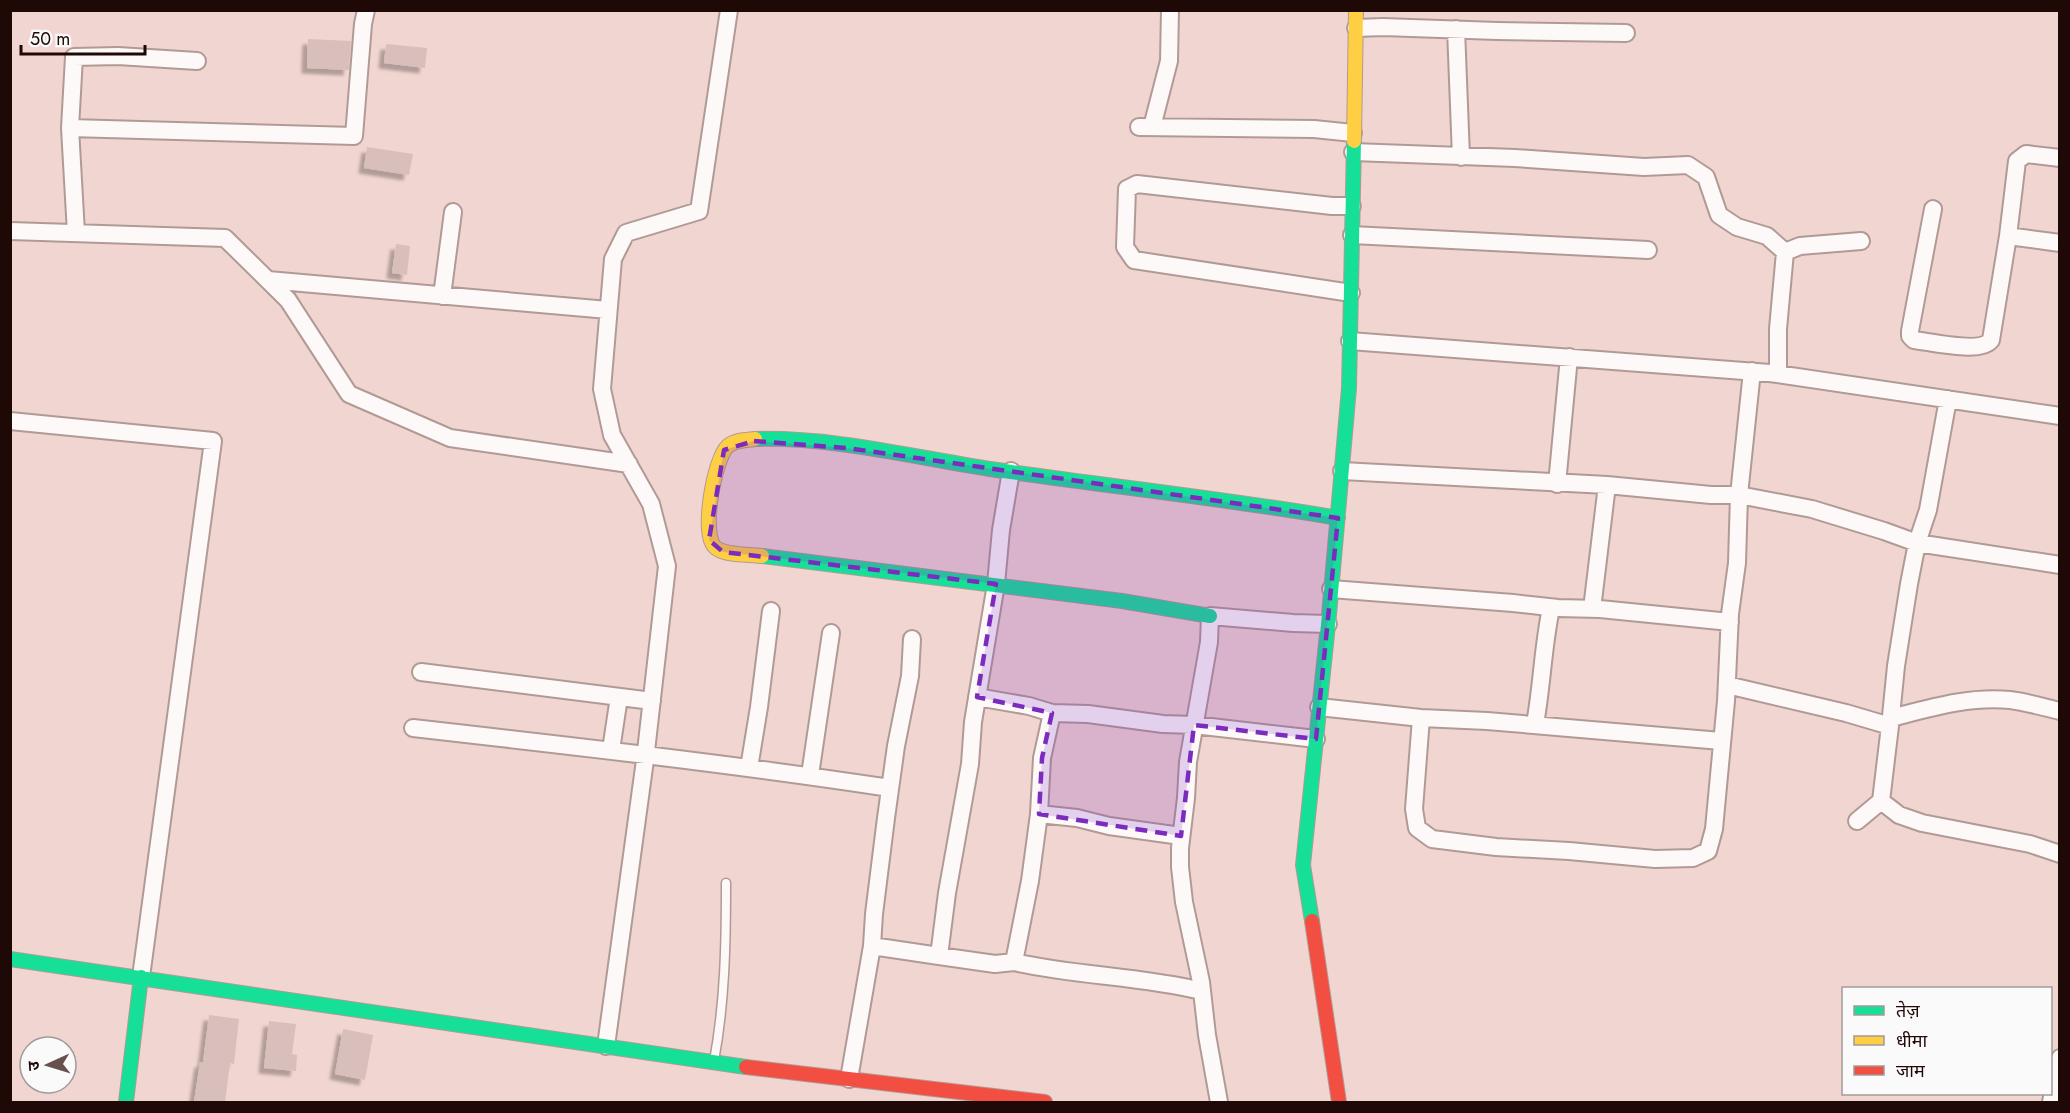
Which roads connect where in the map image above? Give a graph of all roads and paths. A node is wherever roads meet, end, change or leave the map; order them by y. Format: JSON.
{"nodes":[{"id":1,"x":366,"y":10,"type":"edge"},
{"id":2,"x":729,"y":10,"type":"edge"},
{"id":3,"x":1170,"y":10,"type":"edge"},
{"id":4,"x":1356,"y":10,"type":"edge"},
{"id":5,"x":1356,"y":28,"type":"junction"},
{"id":6,"x":1456,"y":29,"type":"junction"},
{"id":7,"x":1626,"y":33,"type":"dead end"},
{"id":8,"x":197,"y":61,"type":"dead end"},
{"id":9,"x":70,"y":128,"type":"junction"},
{"id":10,"x":1353,"y":133,"type":"junction"},
{"id":11,"x":1353,"y":152,"type":"junction"},
{"id":12,"x":1461,"y":157,"type":"junction"},
{"id":13,"x":2060,"y":158,"type":"edge"},
{"id":14,"x":1352,"y":206,"type":"junction"},
{"id":15,"x":1933,"y":209,"type":"dead end"},
{"id":16,"x":453,"y":212,"type":"dead end"},
{"id":17,"x":10,"y":231,"type":"edge"},
{"id":18,"x":76,"y":233,"type":"junction"},
{"id":19,"x":1352,"y":235,"type":"junction"},
{"id":20,"x":2008,"y":236,"type":"junction"},
{"id":21,"x":1861,"y":242,"type":"dead end"},
{"id":22,"x":2060,"y":243,"type":"edge"},
{"id":23,"x":1648,"y":250,"type":"dead end"},
{"id":24,"x":1785,"y":252,"type":"junction"},
{"id":25,"x":268,"y":280,"type":"junction"},
{"id":26,"x":1351,"y":292,"type":"junction"},
{"id":27,"x":442,"y":296,"type":"junction"},
{"id":28,"x":608,"y":310,"type":"junction"},
{"id":29,"x":1350,"y":341,"type":"junction"},
{"id":30,"x":1569,"y":357,"type":"junction"},
{"id":31,"x":1752,"y":371,"type":"junction"},
{"id":32,"x":1778,"y":374,"type":"junction"},
{"id":33,"x":1948,"y":399,"type":"junction"},
{"id":34,"x":2060,"y":416,"type":"edge"},
{"id":35,"x":10,"y":421,"type":"edge"},
{"id":36,"x":629,"y":464,"type":"junction"},
{"id":37,"x":1011,"y":471,"type":"junction"},
{"id":38,"x":1342,"y":471,"type":"junction"},
{"id":39,"x":1557,"y":484,"type":"junction"},
{"id":40,"x":1607,"y":485,"type":"junction"},
{"id":41,"x":1739,"y":495,"type":"junction"},
{"id":42,"x":1338,"y":518,"type":"junction"},
{"id":43,"x":1917,"y":543,"type":"junction"},
{"id":44,"x":2060,"y":565,"type":"edge"},
{"id":45,"x":996,"y":585,"type":"junction"},
{"id":46,"x":1331,"y":589,"type":"junction"},
{"id":47,"x":1551,"y":608,"type":"junction"},
{"id":48,"x":1592,"y":609,"type":"junction"},
{"id":49,"x":771,"y":611,"type":"dead end"},
{"id":50,"x":1210,"y":616,"type":"junction"},
{"id":51,"x":1730,"y":622,"type":"junction"},
{"id":52,"x":1328,"y":624,"type":"junction"},
{"id":53,"x":831,"y":633,"type":"dead end"},
{"id":54,"x":912,"y":639,"type":"dead end"},
{"id":55,"x":421,"y":672,"type":"dead end"},
{"id":56,"x":1727,"y":685,"type":"junction"},
{"id":57,"x":619,"y":697,"type":"junction"},
{"id":58,"x":977,"y":697,"type":"junction"},
{"id":59,"x":652,"y":701,"type":"junction"},
{"id":60,"x":1319,"y":707,"type":"junction"},
{"id":61,"x":2060,"y":711,"type":"edge"},
{"id":62,"x":1052,"y":713,"type":"junction"},
{"id":63,"x":1422,"y":718,"type":"junction"},
{"id":64,"x":1890,"y":722,"type":"junction"},
{"id":65,"x":1535,"y":724,"type":"junction"},
{"id":66,"x":1194,"y":725,"type":"junction"},
{"id":67,"x":413,"y":728,"type":"dead end"},
{"id":68,"x":1316,"y":739,"type":"junction"},
{"id":69,"x":1721,"y":741,"type":"junction"},
{"id":70,"x":611,"y":750,"type":"junction"},
{"id":71,"x":646,"y":754,"type":"junction"},
{"id":72,"x":749,"y":768,"type":"junction"},
{"id":73,"x":810,"y":775,"type":"junction"},
{"id":74,"x":890,"y":788,"type":"junction"},
{"id":75,"x":1881,"y":801,"type":"junction"},
{"id":76,"x":1040,"y":814,"type":"junction"},
{"id":77,"x":1857,"y":821,"type":"dead end"},
{"id":78,"x":1181,"y":836,"type":"junction"},
{"id":79,"x":2060,"y":854,"type":"edge"},
{"id":80,"x":726,"y":883,"type":"dead end"},
{"id":81,"x":872,"y":946,"type":"junction"},
{"id":82,"x":939,"y":956,"type":"junction"},
{"id":83,"x":10,"y":959,"type":"edge"},
{"id":84,"x":1014,"y":962,"type":"junction"},
{"id":85,"x":141,"y":977,"type":"junction"},
{"id":86,"x":1202,"y":991,"type":"junction"},
{"id":87,"x":606,"y":1046,"type":"junction"},
{"id":88,"x":2060,"y":1058,"type":"edge"},
{"id":89,"x":714,"y":1062,"type":"junction"},
{"id":90,"x":849,"y":1079,"type":"junction"},
{"id":91,"x":2052,"y":1093,"type":"edge"},
{"id":92,"x":984,"y":1099,"type":"edge"},
{"id":93,"x":126,"y":1102,"type":"edge"},
{"id":94,"x":1045,"y":1102,"type":"edge"},
{"id":95,"x":1219,"y":1102,"type":"edge"},
{"id":96,"x":1339,"y":1102,"type":"edge"}],
"edges":[{"from":1,"to":9,"type":"street"},
{"from":2,"to":28,"type":"street"},
{"from":3,"to":10,"type":"street"},
{"from":4,"to":5,"type":"street"},
{"from":5,"to":6,"type":"street"},
{"from":5,"to":10,"type":"street"},
{"from":6,"to":7,"type":"street"},
{"from":6,"to":12,"type":"street"},
{"from":8,"to":9,"type":"street"},
{"from":9,"to":18,"type":"street"},
{"from":10,"to":11,"type":"street"},
{"from":11,"to":12,"type":"street"},
{"from":11,"to":14,"type":"street"},
{"from":12,"to":24,"type":"street"},
{"from":13,"to":20,"type":"street"},
{"from":14,"to":19,"type":"street"},
{"from":14,"to":26,"type":"street"},
{"from":15,"to":20,"type":"street"},
{"from":16,"to":27,"type":"street"},
{"from":17,"to":18,"type":"street"},
{"from":18,"to":25,"type":"street"},
{"from":19,"to":23,"type":"street"},
{"from":19,"to":26,"type":"street"},
{"from":20,"to":22,"type":"street"},
{"from":21,"to":24,"type":"street"},
{"from":24,"to":32,"type":"street"},
{"from":25,"to":27,"type":"street"},
{"from":25,"to":36,"type":"street"},
{"from":26,"to":29,"type":"street"},
{"from":27,"to":28,"type":"street"},
{"from":28,"to":36,"type":"street"},
{"from":29,"to":30,"type":"street"},
{"from":29,"to":38,"type":"street"},
{"from":30,"to":31,"type":"street"},
{"from":30,"to":39,"type":"street"},
{"from":31,"to":32,"type":"street"},
{"from":31,"to":41,"type":"street"},
{"from":32,"to":33,"type":"street"},
{"from":33,"to":34,"type":"street"},
{"from":33,"to":43,"type":"street"},
{"from":35,"to":85,"type":"street"},
{"from":36,"to":59,"type":"street"},
{"from":37,"to":42,"type":"street"},
{"from":37,"to":45,"type":"street"},
{"from":37,"to":45,"type":"street"},
{"from":38,"to":39,"type":"street"},
{"from":38,"to":42,"type":"street"},
{"from":39,"to":40,"type":"street"},
{"from":40,"to":41,"type":"street"},
{"from":40,"to":48,"type":"street"},
{"from":41,"to":43,"type":"street"},
{"from":41,"to":51,"type":"street"},
{"from":42,"to":46,"type":"street"},
{"from":43,"to":44,"type":"street"},
{"from":43,"to":64,"type":"street"},
{"from":45,"to":50,"type":"street"},
{"from":45,"to":58,"type":"street"},
{"from":46,"to":47,"type":"street"},
{"from":46,"to":52,"type":"street"},
{"from":47,"to":48,"type":"street"},
{"from":47,"to":65,"type":"street"},
{"from":48,"to":51,"type":"street"},
{"from":49,"to":72,"type":"street"},
{"from":50,"to":52,"type":"street"},
{"from":50,"to":66,"type":"street"},
{"from":51,"to":56,"type":"street"},
{"from":52,"to":60,"type":"street"},
{"from":53,"to":73,"type":"street"},
{"from":54,"to":74,"type":"street"},
{"from":55,"to":57,"type":"street"},
{"from":56,"to":64,"type":"street"},
{"from":56,"to":69,"type":"street"},
{"from":57,"to":59,"type":"street"},
{"from":57,"to":70,"type":"street"},
{"from":58,"to":62,"type":"street"},
{"from":58,"to":82,"type":"street"},
{"from":59,"to":71,"type":"street"},
{"from":60,"to":63,"type":"street"},
{"from":60,"to":68,"type":"street"},
{"from":61,"to":64,"type":"street"},
{"from":62,"to":66,"type":"street"},
{"from":62,"to":76,"type":"street"},
{"from":63,"to":65,"type":"street"},
{"from":63,"to":69,"type":"street"},
{"from":64,"to":75,"type":"street"},
{"from":65,"to":69,"type":"street"},
{"from":66,"to":68,"type":"street"},
{"from":66,"to":78,"type":"street"},
{"from":67,"to":70,"type":"street"},
{"from":68,"to":96,"type":"street"},
{"from":70,"to":71,"type":"street"},
{"from":71,"to":72,"type":"street"},
{"from":71,"to":87,"type":"street"},
{"from":72,"to":73,"type":"street"},
{"from":73,"to":74,"type":"street"},
{"from":74,"to":81,"type":"street"},
{"from":75,"to":77,"type":"street"},
{"from":75,"to":79,"type":"street"},
{"from":76,"to":78,"type":"street"},
{"from":76,"to":84,"type":"street"},
{"from":78,"to":86,"type":"street"},
{"from":80,"to":89,"type":"lane"},
{"from":81,"to":82,"type":"street"},
{"from":81,"to":90,"type":"street"},
{"from":82,"to":84,"type":"street"},
{"from":83,"to":85,"type":"street"},
{"from":84,"to":86,"type":"street"},
{"from":85,"to":87,"type":"street"},
{"from":85,"to":93,"type":"street"},
{"from":86,"to":95,"type":"street"},
{"from":87,"to":89,"type":"street"},
{"from":88,"to":91,"type":"street"},
{"from":89,"to":90,"type":"street"},
{"from":90,"to":92,"type":"street"},
{"from":92,"to":94,"type":"street"}]}
